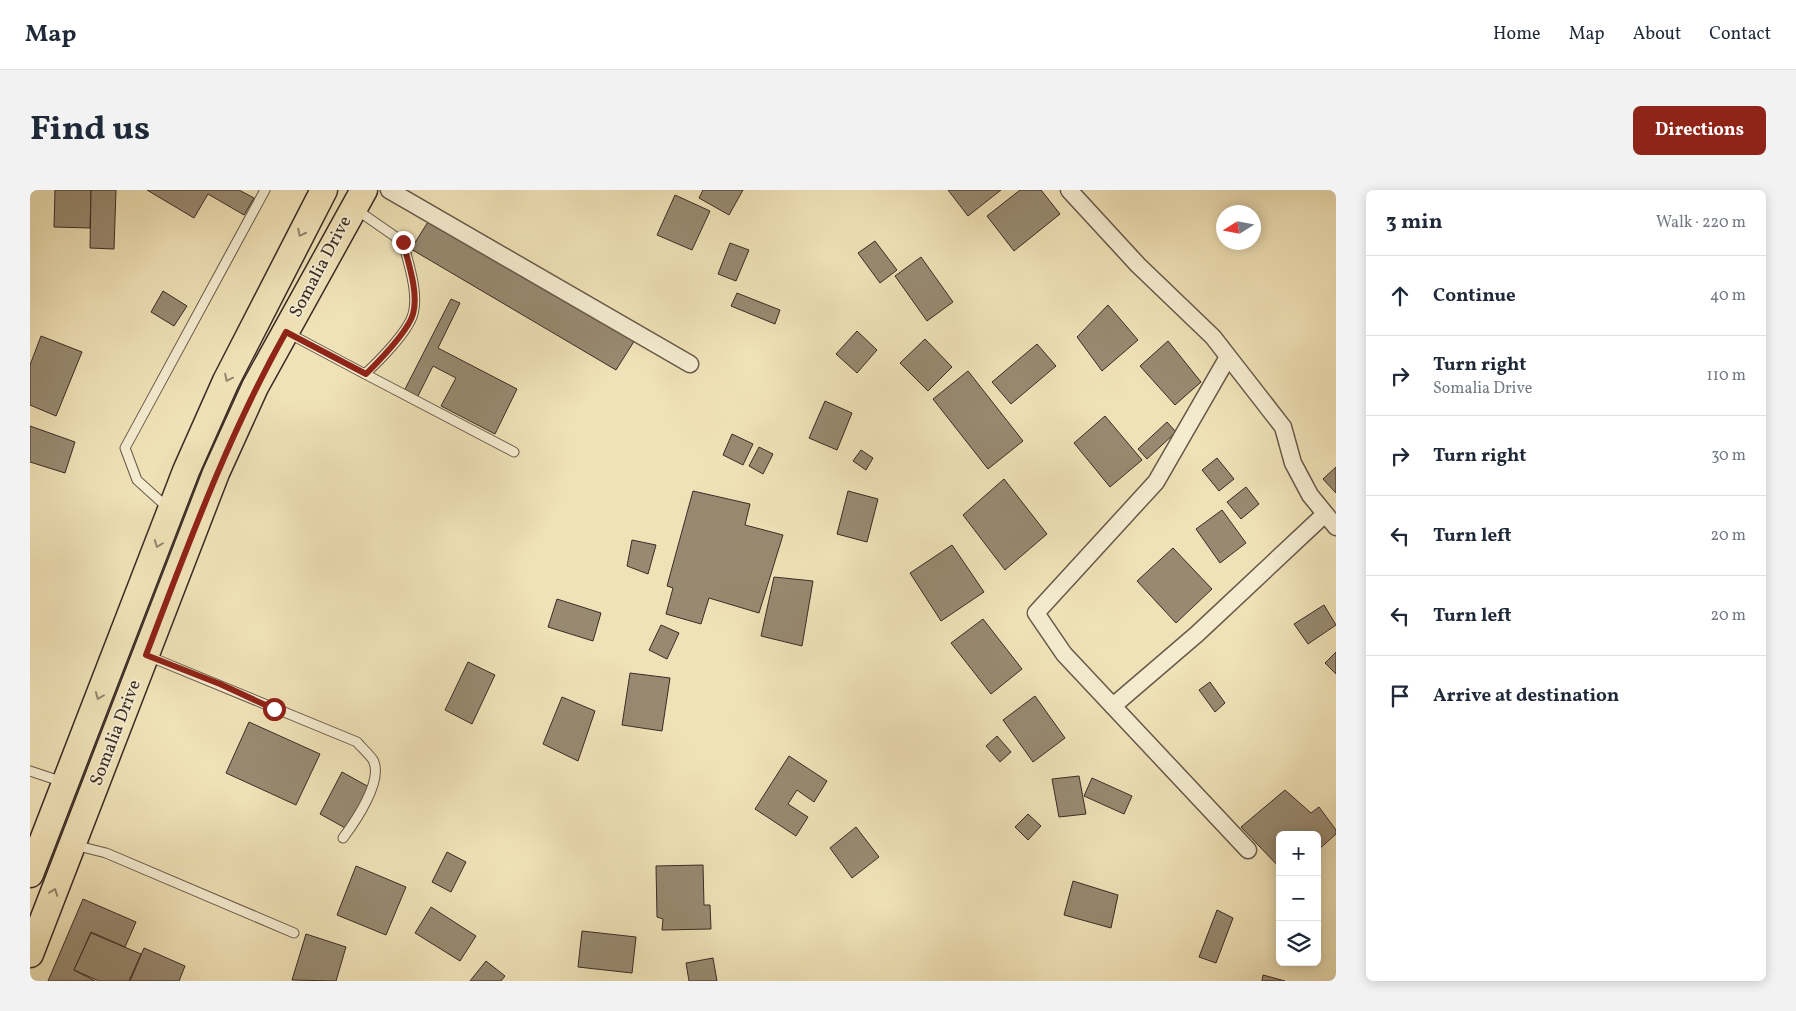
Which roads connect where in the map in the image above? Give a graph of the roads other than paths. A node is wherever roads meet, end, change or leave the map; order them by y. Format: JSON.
{"nodes":[{"id":1,"x":266,"y":190,"type":"edge"},
{"id":2,"x":324,"y":190,"type":"edge"},
{"id":3,"x":389,"y":190,"type":"edge"},
{"id":4,"x":1069,"y":190,"type":"edge"},
{"id":5,"x":358,"y":195,"type":"edge"},
{"id":6,"x":286,"y":332,"type":"junction"},
{"id":7,"x":1228,"y":357,"type":"junction"},
{"id":8,"x":690,"y":364,"type":"dead end"},
{"id":9,"x":366,"y":374,"type":"junction"},
{"id":10,"x":514,"y":452,"type":"dead end"},
{"id":11,"x":171,"y":510,"type":"junction"},
{"id":12,"x":1325,"y":514,"type":"junction"},
{"id":13,"x":1336,"y":527,"type":"edge"},
{"id":14,"x":146,"y":655,"type":"junction"},
{"id":15,"x":1114,"y":706,"type":"junction"},
{"id":16,"x":30,"y":771,"type":"edge"},
{"id":17,"x":66,"y":782,"type":"junction"},
{"id":18,"x":343,"y":838,"type":"dead end"},
{"id":19,"x":72,"y":845,"type":"junction"},
{"id":20,"x":1248,"y":850,"type":"dead end"},
{"id":21,"x":30,"y":874,"type":"edge"},
{"id":22,"x":294,"y":933,"type":"dead end"},
{"id":23,"x":30,"y":954,"type":"edge"}],
"edges":[{"from":1,"to":11,"type":"lane"},
{"from":2,"to":11,"type":"main road","name":"Somalia Drive","one_way":true},
{"from":3,"to":8,"type":"street"},
{"from":4,"to":7,"type":"street"},
{"from":5,"to":6,"type":"main road","name":"Somalia Drive"},
{"from":5,"to":9,"type":"lane"},
{"from":6,"to":9,"type":"lane"},
{"from":6,"to":14,"type":"main road","name":"Somalia Drive"},
{"from":7,"to":12,"type":"street"},
{"from":7,"to":15,"type":"street"},
{"from":9,"to":10,"type":"lane"},
{"from":11,"to":17,"type":"main road","name":"Somalia Drive","one_way":true},
{"from":12,"to":13,"type":"street"},
{"from":12,"to":15,"type":"street"},
{"from":14,"to":18,"type":"lane"},
{"from":14,"to":19,"type":"main road","name":"Somalia Drive"},
{"from":15,"to":20,"type":"street"},
{"from":16,"to":17,"type":"lane"},
{"from":17,"to":21,"type":"main road","name":"Somalia Drive"},
{"from":19,"to":22,"type":"lane"},
{"from":23,"to":19,"type":"main road","name":"Somalia Drive","one_way":true}]}
